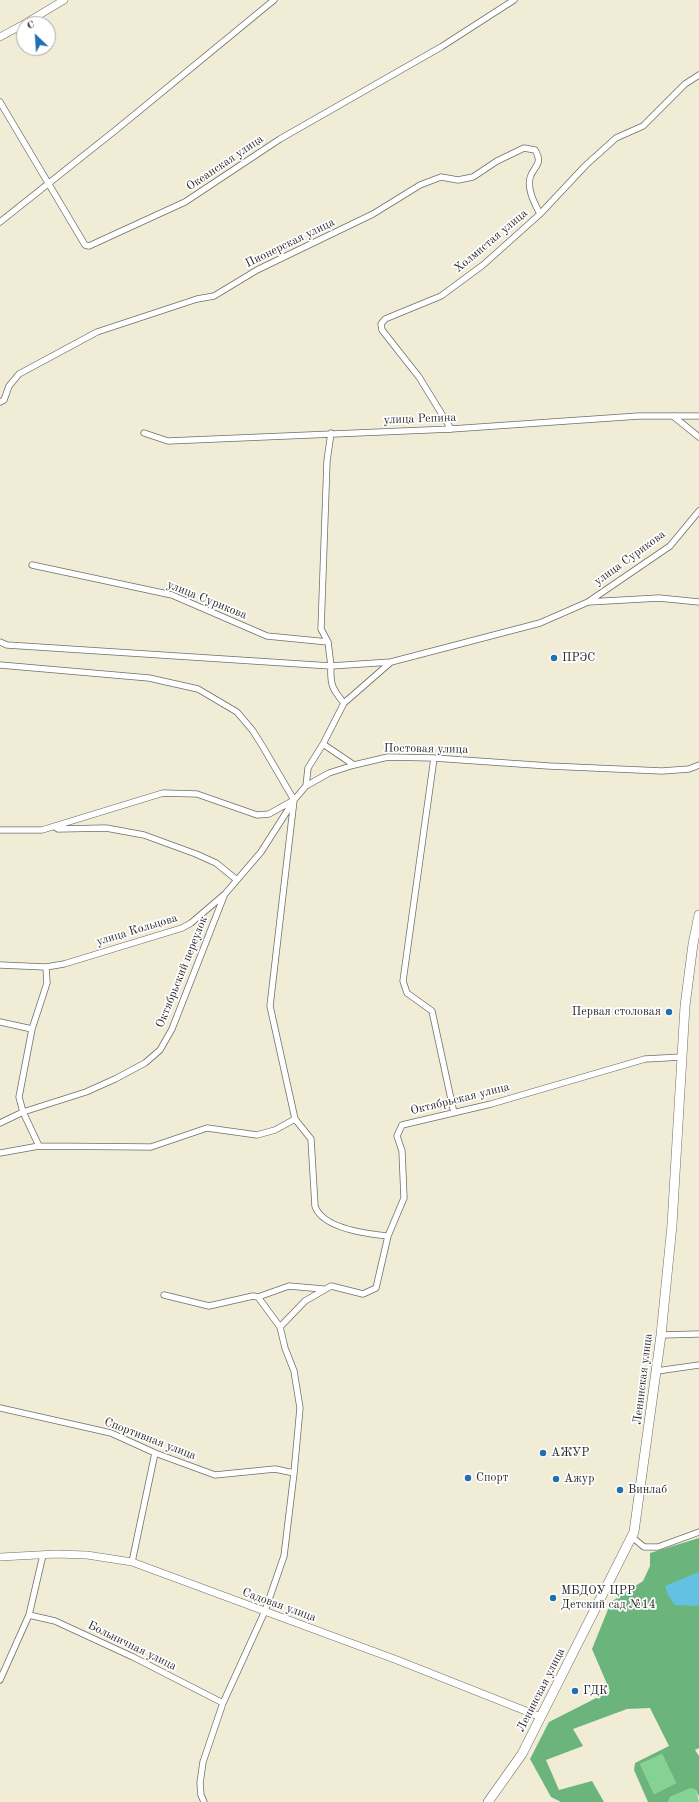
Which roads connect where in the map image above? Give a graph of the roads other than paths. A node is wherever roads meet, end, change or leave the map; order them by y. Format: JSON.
{"nodes":[{"id":1,"x":64,"y":0,"type":"edge"},
{"id":2,"x":274,"y":0,"type":"edge"},
{"id":3,"x":514,"y":0,"type":"edge"},
{"id":4,"x":37,"y":16,"type":"edge"},
{"id":5,"x":16,"y":28,"type":"edge"},
{"id":6,"x":0,"y":37,"type":"edge"},
{"id":7,"x":699,"y":75,"type":"edge"},
{"id":8,"x":0,"y":102,"type":"edge"},
{"id":9,"x":48,"y":184,"type":"junction"},
{"id":10,"x":540,"y":214,"type":"junction"},
{"id":11,"x":0,"y":222,"type":"edge"},
{"id":12,"x":0,"y":402,"type":"edge"},
{"id":13,"x":674,"y":416,"type":"junction"},
{"id":14,"x":699,"y":416,"type":"edge"},
{"id":15,"x":451,"y":429,"type":"junction"},
{"id":16,"x":144,"y":433,"type":"dead end"},
{"id":17,"x":331,"y":433,"type":"junction"},
{"id":18,"x":699,"y":437,"type":"edge"},
{"id":19,"x":699,"y":511,"type":"edge"},
{"id":20,"x":32,"y":565,"type":"dead end"},
{"id":21,"x":588,"y":602,"type":"junction"},
{"id":22,"x":699,"y":602,"type":"edge"},
{"id":23,"x":0,"y":642,"type":"edge"},
{"id":24,"x":328,"y":642,"type":"junction"},
{"id":25,"x":391,"y":662,"type":"junction"},
{"id":26,"x":0,"y":665,"type":"edge"},
{"id":27,"x":331,"y":666,"type":"junction"},
{"id":28,"x":344,"y":703,"type":"junction"},
{"id":29,"x":323,"y":744,"type":"junction"},
{"id":30,"x":434,"y":758,"type":"junction"},
{"id":31,"x":354,"y":765,"type":"junction"},
{"id":32,"x":699,"y":766,"type":"edge"},
{"id":33,"x":306,"y":786,"type":"junction"},
{"id":34,"x":294,"y":800,"type":"junction"},
{"id":35,"x":55,"y":826,"type":"junction"},
{"id":36,"x":0,"y":830,"type":"edge"},
{"id":37,"x":237,"y":880,"type":"junction"},
{"id":38,"x":225,"y":894,"type":"junction"},
{"id":39,"x":698,"y":919,"type":"edge"},
{"id":40,"x":0,"y":965,"type":"edge"},
{"id":41,"x":46,"y":967,"type":"junction"},
{"id":42,"x":0,"y":1022,"type":"edge"},
{"id":43,"x":32,"y":1029,"type":"junction"},
{"id":44,"x":682,"y":1057,"type":"junction"},
{"id":45,"x":23,"y":1112,"type":"junction"},
{"id":46,"x":454,"y":1113,"type":"junction"},
{"id":47,"x":295,"y":1119,"type":"junction"},
{"id":48,"x":0,"y":1123,"type":"edge"},
{"id":49,"x":39,"y":1146,"type":"junction"},
{"id":50,"x":0,"y":1153,"type":"edge"},
{"id":51,"x":388,"y":1236,"type":"junction"},
{"id":52,"x":324,"y":1289,"type":"junction"},
{"id":53,"x":164,"y":1295,"type":"dead end"},
{"id":54,"x":258,"y":1297,"type":"junction"},
{"id":55,"x":280,"y":1327,"type":"junction"},
{"id":56,"x":699,"y":1334,"type":"edge"},
{"id":57,"x":661,"y":1335,"type":"junction"},
{"id":58,"x":699,"y":1365,"type":"edge"},
{"id":59,"x":657,"y":1371,"type":"junction"},
{"id":60,"x":0,"y":1408,"type":"edge"},
{"id":61,"x":155,"y":1453,"type":"junction"},
{"id":62,"x":294,"y":1473,"type":"junction"},
{"id":63,"x":699,"y":1532,"type":"edge"},
{"id":64,"x":632,"y":1537,"type":"junction"},
{"id":65,"x":43,"y":1555,"type":"junction"},
{"id":66,"x":0,"y":1557,"type":"edge"},
{"id":67,"x":132,"y":1562,"type":"junction"},
{"id":68,"x":265,"y":1611,"type":"junction"},
{"id":69,"x":29,"y":1615,"type":"junction"},
{"id":70,"x":0,"y":1680,"type":"edge"},
{"id":71,"x":223,"y":1703,"type":"junction"},
{"id":72,"x":541,"y":1717,"type":"junction"},
{"id":73,"x":204,"y":1802,"type":"edge"},
{"id":74,"x":488,"y":1802,"type":"edge"}],
"edges":[{"from":1,"to":4,"type":"street"},
{"from":2,"to":9,"type":"street"},
{"from":3,"to":9,"type":"street","name":"Океанская улица"},
{"from":5,"to":6,"type":"street"},
{"from":7,"to":10,"type":"street","name":"Холмистая улица"},
{"from":8,"to":9,"type":"street","name":"Океанская улица"},
{"from":9,"to":11,"type":"street"},
{"from":10,"to":12,"type":"street","name":"Пионерская улица"},
{"from":10,"to":15,"type":"street","name":"Холмистая улица"},
{"from":13,"to":14,"type":"street","name":"улица Репина"},
{"from":13,"to":15,"type":"street","name":"улица Репина"},
{"from":13,"to":18,"type":"street"},
{"from":15,"to":17,"type":"street","name":"улица Репина"},
{"from":16,"to":17,"type":"street","name":"улица Репина"},
{"from":17,"to":24,"type":"street"},
{"from":19,"to":21,"type":"street","name":"улица Сурикова"},
{"from":20,"to":24,"type":"street","name":"улица Сурикова"},
{"from":21,"to":22,"type":"street","name":"улица Сурикова"},
{"from":21,"to":25,"type":"street","name":"улица Сурикова"},
{"from":23,"to":27,"type":"street","name":"улица Сурикова"},
{"from":24,"to":27,"type":"street"},
{"from":25,"to":27,"type":"street","name":"улица Сурикова"},
{"from":25,"to":28,"type":"street"},
{"from":26,"to":34,"type":"street"},
{"from":27,"to":28,"type":"street"},
{"from":28,"to":29,"type":"street"},
{"from":29,"to":31,"type":"street"},
{"from":29,"to":33,"type":"street"},
{"from":30,"to":31,"type":"street","name":"Постовая улица"},
{"from":30,"to":32,"type":"street","name":"Постовая улица"},
{"from":30,"to":46,"type":"street"},
{"from":31,"to":33,"type":"street","name":"Постовая улица"},
{"from":33,"to":34,"type":"street","name":"Постовая улица"},
{"from":34,"to":35,"type":"street","name":"Постовая улица"},
{"from":34,"to":37,"type":"street","name":"улица Кольцова"},
{"from":34,"to":47,"type":"street"},
{"from":35,"to":36,"type":"street","name":"Постовая улица"},
{"from":35,"to":37,"type":"street","name":"Постовая улица"},
{"from":37,"to":38,"type":"street","name":"улица Кольцова"},
{"from":38,"to":41,"type":"street","name":"улица Кольцова"},
{"from":38,"to":45,"type":"street","name":"Октябрьский переулок"},
{"from":39,"to":44,"type":"main road","name":"Ленинская улица"},
{"from":40,"to":41,"type":"street","name":"улица Кольцова"},
{"from":41,"to":43,"type":"street"},
{"from":42,"to":43,"type":"street"},
{"from":43,"to":45,"type":"street"},
{"from":44,"to":46,"type":"street","name":"Октябрьская улица"},
{"from":44,"to":57,"type":"main road","name":"Ленинская улица"},
{"from":45,"to":48,"type":"street","name":"Октябрьский переулок"},
{"from":45,"to":49,"type":"street"},
{"from":46,"to":51,"type":"street","name":"Октябрьская улица"},
{"from":47,"to":49,"type":"street"},
{"from":47,"to":51,"type":"street"},
{"from":49,"to":50,"type":"street"},
{"from":51,"to":52,"type":"street","name":"Октябрьская улица"},
{"from":52,"to":54,"type":"street"},
{"from":52,"to":55,"type":"street"},
{"from":53,"to":54,"type":"street"},
{"from":54,"to":55,"type":"street"},
{"from":55,"to":62,"type":"street"},
{"from":56,"to":57,"type":"street"},
{"from":57,"to":59,"type":"main road","name":"Ленинская улица"},
{"from":58,"to":59,"type":"street"},
{"from":59,"to":64,"type":"main road","name":"Ленинская улица"},
{"from":60,"to":61,"type":"street","name":"Спортивная улица"},
{"from":61,"to":62,"type":"street","name":"Спортивная улица"},
{"from":61,"to":67,"type":"street"},
{"from":62,"to":68,"type":"street"},
{"from":63,"to":64,"type":"street"},
{"from":64,"to":72,"type":"main road","name":"Ленинская улица"},
{"from":65,"to":66,"type":"street","name":"Садовая улица"},
{"from":65,"to":67,"type":"street","name":"Садовая улица"},
{"from":65,"to":69,"type":"street"},
{"from":67,"to":68,"type":"street","name":"Садовая улица"},
{"from":68,"to":71,"type":"street"},
{"from":68,"to":72,"type":"street","name":"Садовая улица"},
{"from":69,"to":70,"type":"street"},
{"from":69,"to":71,"type":"street","name":"Больничная улица"},
{"from":71,"to":73,"type":"street"},
{"from":72,"to":74,"type":"main road","name":"Ленинская улица"}]}
